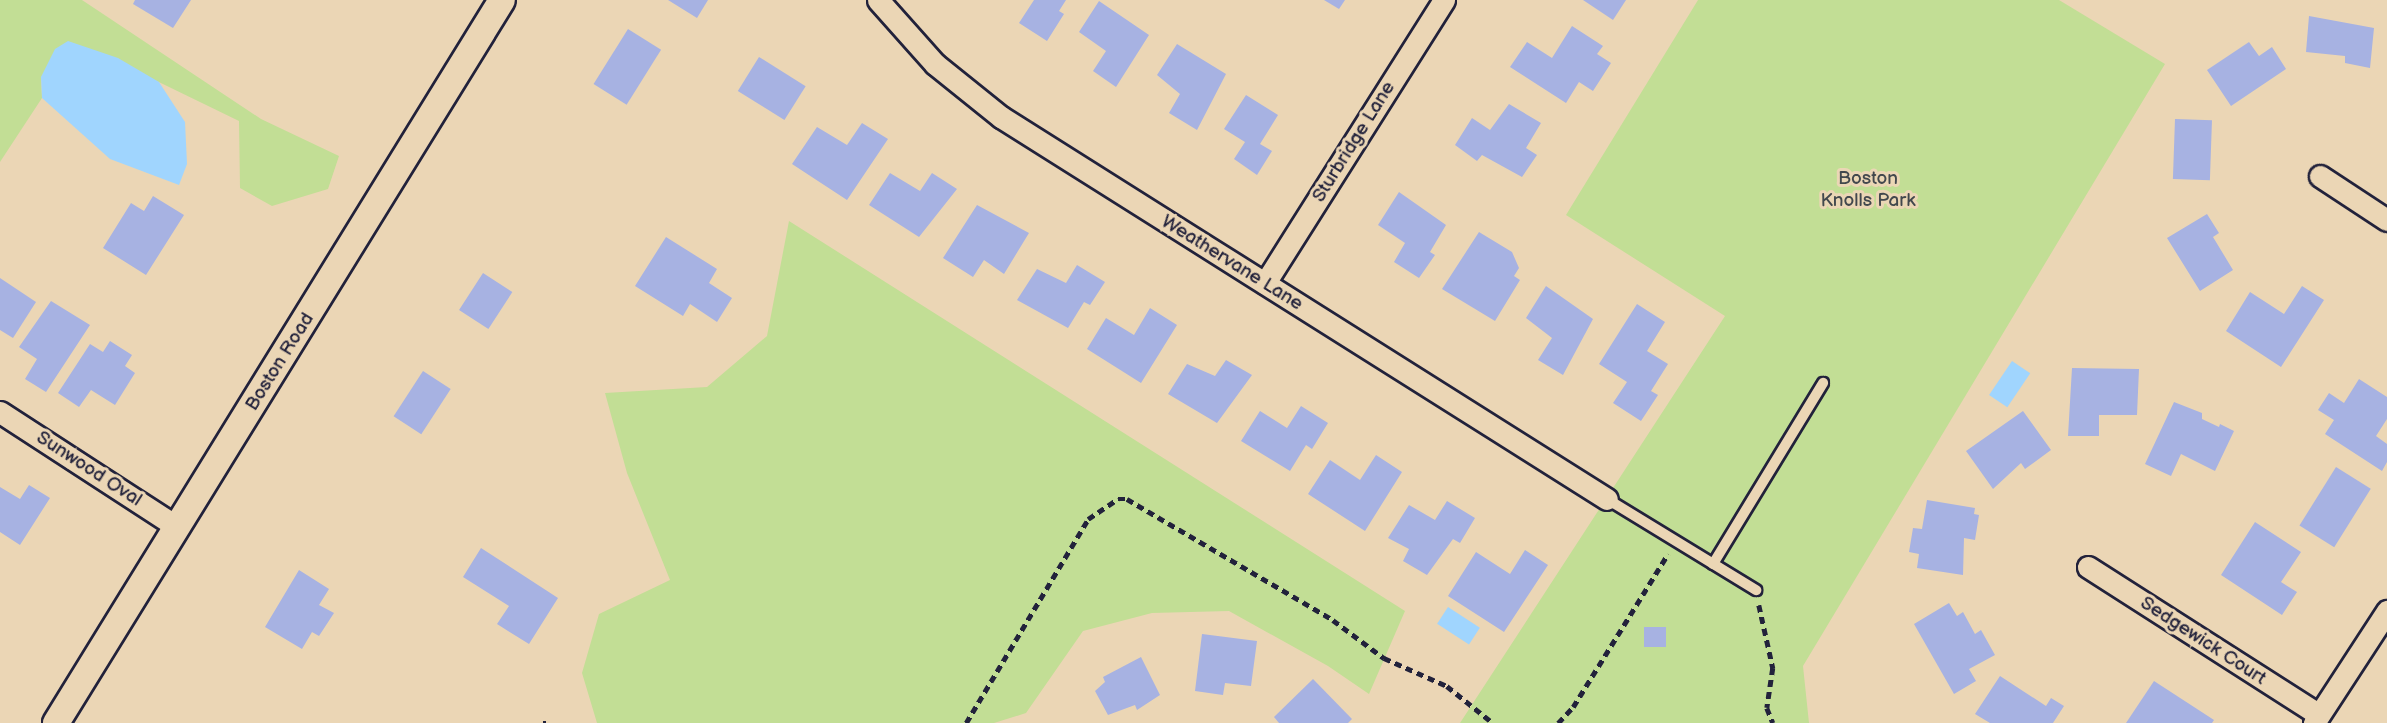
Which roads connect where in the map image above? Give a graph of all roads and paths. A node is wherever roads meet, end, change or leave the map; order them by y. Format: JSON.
{"nodes":[{"id":1,"x":502,"y":0,"type":"edge"},
{"id":2,"x":878,"y":0,"type":"edge"},
{"id":3,"x":1444,"y":0,"type":"edge"},
{"id":4,"x":2320,"y":176,"type":"dead end"},
{"id":5,"x":2387,"y":220,"type":"edge"},
{"id":6,"x":1265,"y":283,"type":"junction"},
{"id":7,"x":1823,"y":383,"type":"dead end"},
{"id":8,"x":0,"y":412,"type":"edge"},
{"id":9,"x":1607,"y":499,"type":"joint"},
{"id":10,"x":177,"y":527,"type":"junction"},
{"id":11,"x":1676,"y":541,"type":"junction"},
{"id":12,"x":1713,"y":564,"type":"junction"},
{"id":13,"x":2088,"y":567,"type":"dead end"},
{"id":14,"x":1756,"y":590,"type":"joint"},
{"id":15,"x":2387,"y":611,"type":"edge"},
{"id":16,"x":2316,"y":719,"type":"edge"},
{"id":17,"x":56,"y":723,"type":"edge"},
{"id":18,"x":965,"y":723,"type":"edge"},
{"id":19,"x":1493,"y":723,"type":"edge"},
{"id":20,"x":1558,"y":723,"type":"edge"},
{"id":21,"x":1773,"y":723,"type":"edge"}],
"edges":[{"from":1,"to":10,"type":"street","name":"Boston Road"},
{"from":2,"to":6,"type":"street","name":"Weathervane Lane"},
{"from":3,"to":6,"type":"street","name":"Sturbridge Lane"},
{"from":4,"to":5,"type":"street"},
{"from":6,"to":9,"type":"street","name":"Weathervane Lane"},
{"from":7,"to":12,"type":"lane"},
{"from":8,"to":10,"type":"street","name":"Sunwood Oval"},
{"from":9,"to":11,"type":"lane"},
{"from":10,"to":17,"type":"street","name":"Boston Road"},
{"from":11,"to":12,"type":"lane"},
{"from":11,"to":20,"type":"path"},
{"from":12,"to":14,"type":"lane"},
{"from":13,"to":16,"type":"street","name":"Sedgewick Court"},
{"from":14,"to":21,"type":"path"},
{"from":15,"to":16,"type":"street"},
{"from":18,"to":19,"type":"path"}]}
